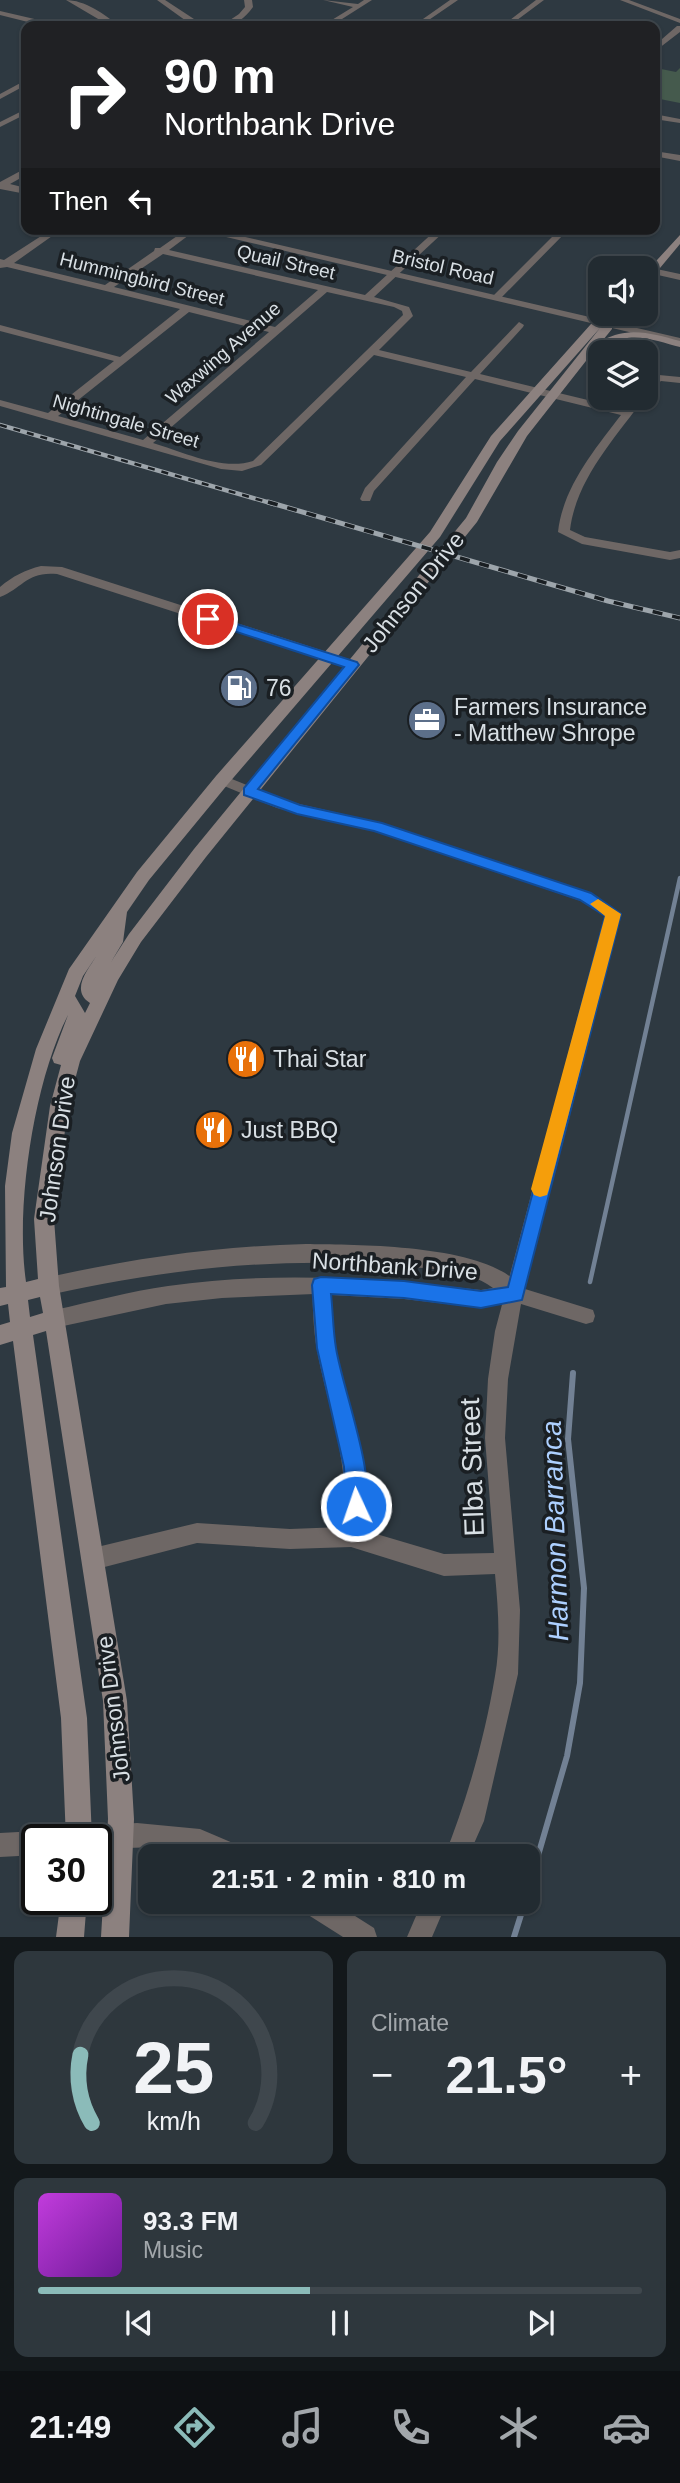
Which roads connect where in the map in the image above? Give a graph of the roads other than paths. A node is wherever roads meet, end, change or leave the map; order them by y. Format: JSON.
{"nodes":[{"id":1,"x":69,"y":0,"type":"edge"},
{"id":2,"x":160,"y":0,"type":"edge"},
{"id":3,"x":248,"y":0,"type":"edge"},
{"id":4,"x":326,"y":0,"type":"edge"},
{"id":5,"x":369,"y":0,"type":"edge"},
{"id":6,"x":455,"y":0,"type":"edge"},
{"id":7,"x":541,"y":0,"type":"edge"},
{"id":8,"x":623,"y":0,"type":"edge"},
{"id":9,"x":359,"y":6,"type":"junction"},
{"id":10,"x":0,"y":13,"type":"edge"},
{"id":11,"x":33,"y":21,"type":"edge"},
{"id":12,"x":107,"y":21,"type":"edge"},
{"id":13,"x":194,"y":21,"type":"edge"},
{"id":14,"x":231,"y":21,"type":"edge"},
{"id":15,"x":334,"y":21,"type":"edge"},
{"id":16,"x":424,"y":21,"type":"edge"},
{"id":17,"x":512,"y":21,"type":"edge"},
{"id":18,"x":680,"y":21,"type":"edge"},
{"id":19,"x":680,"y":28,"type":"edge"},
{"id":20,"x":660,"y":45,"type":"edge"},
{"id":21,"x":21,"y":85,"type":"edge"},
{"id":22,"x":0,"y":97,"type":"edge"},
{"id":23,"x":13,"y":100,"type":"dead end"},
{"id":24,"x":21,"y":114,"type":"edge"},
{"id":25,"x":660,"y":117,"type":"edge"},
{"id":26,"x":680,"y":121,"type":"edge"},
{"id":27,"x":0,"y":125,"type":"edge"},
{"id":28,"x":660,"y":154,"type":"edge"},
{"id":29,"x":680,"y":158,"type":"edge"},
{"id":30,"x":21,"y":174,"type":"edge"},
{"id":31,"x":1,"y":185,"type":"edge"},
{"id":32,"x":21,"y":190,"type":"edge"},
{"id":33,"x":48,"y":235,"type":"edge"},
{"id":34,"x":184,"y":235,"type":"edge"},
{"id":35,"x":222,"y":235,"type":"edge"},
{"id":36,"x":436,"y":235,"type":"edge"},
{"id":37,"x":559,"y":235,"type":"edge"},
{"id":38,"x":680,"y":238,"type":"edge"},
{"id":39,"x":158,"y":250,"type":"junction"},
{"id":40,"x":2,"y":264,"type":"edge"},
{"id":41,"x":658,"y":264,"type":"edge"},
{"id":42,"x":394,"y":273,"type":"junction"},
{"id":43,"x":658,"y":276,"type":"edge"},
{"id":44,"x":680,"y":277,"type":"edge"},
{"id":45,"x":105,"y":289,"type":"junction"},
{"id":46,"x":325,"y":289,"type":"junction"},
{"id":47,"x":497,"y":297,"type":"junction"},
{"id":48,"x":366,"y":299,"type":"junction"},
{"id":49,"x":186,"y":309,"type":"junction"},
{"id":50,"x":588,"y":314,"type":"edge"},
{"id":51,"x":519,"y":325,"type":"dead end"},
{"id":52,"x":595,"y":326,"type":"edge"},
{"id":53,"x":607,"y":326,"type":"edge"},
{"id":54,"x":632,"y":326,"type":"edge"},
{"id":55,"x":0,"y":328,"type":"edge"},
{"id":56,"x":275,"y":330,"type":"junction"},
{"id":57,"x":680,"y":343,"type":"edge"},
{"id":58,"x":371,"y":351,"type":"junction"},
{"id":59,"x":120,"y":360,"type":"junction"},
{"id":60,"x":576,"y":369,"type":"junction"},
{"id":61,"x":474,"y":376,"type":"junction"},
{"id":62,"x":658,"y":379,"type":"edge"},
{"id":63,"x":680,"y":380,"type":"edge"},
{"id":64,"x":538,"y":391,"type":"junction"},
{"id":65,"x":554,"y":395,"type":"junction"},
{"id":66,"x":0,"y":403,"type":"edge"},
{"id":67,"x":630,"y":410,"type":"edge"},
{"id":68,"x":628,"y":413,"type":"junction"},
{"id":69,"x":50,"y":417,"type":"junction"},
{"id":70,"x":145,"y":444,"type":"junction"},
{"id":71,"x":366,"y":499,"type":"dead end"},
{"id":72,"x":680,"y":554,"type":"edge"},
{"id":73,"x":0,"y":593,"type":"edge"},
{"id":74,"x":330,"y":658,"type":"junction"},
{"id":75,"x":353,"y":665,"type":"junction"},
{"id":76,"x":222,"y":780,"type":"junction"},
{"id":77,"x":249,"y":791,"type":"junction"},
{"id":78,"x":120,"y":906,"type":"junction"},
{"id":79,"x":67,"y":997,"type":"junction"},
{"id":80,"x":99,"y":1000,"type":"junction"},
{"id":81,"x":59,"y":1107,"type":"junction"},
{"id":82,"x":321,"y":1285,"type":"junction"},
{"id":83,"x":49,"y":1286,"type":"junction"},
{"id":84,"x":515,"y":1294,"type":"junction"},
{"id":85,"x":8,"y":1295,"type":"edge"},
{"id":86,"x":586,"y":1316,"type":"dead end"},
{"id":87,"x":54,"y":1319,"type":"junction"},
{"id":88,"x":10,"y":1333,"type":"edge"},
{"id":89,"x":351,"y":1537,"type":"junction"},
{"id":90,"x":93,"y":1559,"type":"junction"},
{"id":91,"x":506,"y":1563,"type":"junction"},
{"id":92,"x":77,"y":1824,"type":"edge"},
{"id":93,"x":123,"y":1836,"type":"junction"},
{"id":94,"x":112,"y":1837,"type":"edge"},
{"id":95,"x":21,"y":1844,"type":"edge"},
{"id":96,"x":209,"y":1844,"type":"edge"},
{"id":97,"x":462,"y":1844,"type":"edge"},
{"id":98,"x":0,"y":1846,"type":"edge"},
{"id":99,"x":330,"y":1914,"type":"edge"},
{"id":100,"x":430,"y":1914,"type":"edge"},
{"id":101,"x":72,"y":1915,"type":"edge"},
{"id":102,"x":70,"y":1937,"type":"edge"},
{"id":103,"x":115,"y":1937,"type":"edge"},
{"id":104,"x":365,"y":1937,"type":"edge"},
{"id":105,"x":419,"y":1937,"type":"edge"}],
"edges":[{"from":1,"to":12,"type":"street"},
{"from":2,"to":13,"type":"street"},
{"from":3,"to":14,"type":"street"},
{"from":4,"to":9,"type":"street"},
{"from":5,"to":9,"type":"street"},
{"from":6,"to":16,"type":"street"},
{"from":7,"to":17,"type":"street"},
{"from":8,"to":18,"type":"street"},
{"from":9,"to":15,"type":"street"},
{"from":10,"to":11,"type":"street"},
{"from":19,"to":20,"type":"street"},
{"from":21,"to":22,"type":"street"},
{"from":22,"to":23,"type":"street"},
{"from":24,"to":27,"type":"street"},
{"from":25,"to":26,"type":"street"},
{"from":28,"to":29,"type":"street"},
{"from":30,"to":31,"type":"street"},
{"from":31,"to":32,"type":"street"},
{"from":33,"to":40,"type":"street"},
{"from":34,"to":39,"type":"street"},
{"from":35,"to":42,"type":"street","name":"Bristol Road"},
{"from":36,"to":42,"type":"street"},
{"from":37,"to":47,"type":"street"},
{"from":38,"to":41,"type":"main road"},
{"from":39,"to":45,"type":"street"},
{"from":39,"to":46,"type":"street","name":"Quail Street"},
{"from":40,"to":45,"type":"street","name":"Hummingbird Street"},
{"from":42,"to":47,"type":"street","name":"Bristol Road"},
{"from":42,"to":48,"type":"street"},
{"from":43,"to":44,"type":"street"},
{"from":45,"to":49,"type":"street","name":"Hummingbird Street"},
{"from":46,"to":48,"type":"street","name":"Quail Street"},
{"from":46,"to":56,"type":"street","name":"Waxwing Avenue"},
{"from":47,"to":50,"type":"street","name":"Bristol Road"},
{"from":48,"to":58,"type":"street","name":"Quail Street"},
{"from":49,"to":56,"type":"street","name":"Hummingbird Street"},
{"from":49,"to":59,"type":"street"},
{"from":51,"to":61,"type":"street"},
{"from":52,"to":64,"type":"main road","name":"Johnson Drive"},
{"from":53,"to":60,"type":"main road","name":"Johnson Drive"},
{"from":54,"to":57,"type":"street","name":"Bristol Road"},
{"from":55,"to":59,"type":"street"},
{"from":56,"to":70,"type":"street","name":"Waxwing Avenue"},
{"from":57,"to":60,"type":"main road"},
{"from":58,"to":61,"type":"street"},
{"from":58,"to":70,"type":"street","name":"Nightingale Street"},
{"from":59,"to":69,"type":"street"},
{"from":60,"to":65,"type":"main road","name":"Johnson Drive"},
{"from":61,"to":64,"type":"street"},
{"from":61,"to":71,"type":"street"},
{"from":62,"to":63,"type":"street"},
{"from":64,"to":65,"type":"street"},
{"from":64,"to":74,"type":"main road","name":"Johnson Drive"},
{"from":65,"to":68,"type":"street"},
{"from":65,"to":75,"type":"main road","name":"Johnson Drive"},
{"from":66,"to":69,"type":"street","name":"Nightingale Street"},
{"from":67,"to":68,"type":"street"},
{"from":68,"to":72,"type":"street"},
{"from":69,"to":70,"type":"street","name":"Nightingale Street"},
{"from":73,"to":74,"type":"street"},
{"from":74,"to":75,"type":"street"},
{"from":74,"to":76,"type":"main road","name":"Johnson Drive"},
{"from":75,"to":77,"type":"main road","name":"Johnson Drive"},
{"from":76,"to":77,"type":"street"},
{"from":76,"to":78,"type":"main road","name":"Johnson Drive"},
{"from":77,"to":80,"type":"main road","name":"Johnson Drive"},
{"from":77,"to":84,"type":"street","name":"Elba Street"},
{"from":78,"to":79,"type":"main road","name":"Johnson Drive"},
{"from":78,"to":80,"type":"main road"},
{"from":79,"to":81,"type":"main road"},
{"from":79,"to":85,"type":"main road","name":"Johnson Drive"},
{"from":80,"to":81,"type":"main road","name":"Johnson Drive"},
{"from":81,"to":83,"type":"main road","name":"Johnson Drive"},
{"from":82,"to":84,"type":"street","name":"Northbank Drive"},
{"from":82,"to":87,"type":"street","name":"Northbank Drive"},
{"from":82,"to":89,"type":"street"},
{"from":83,"to":84,"type":"street","name":"Northbank Drive"},
{"from":83,"to":85,"type":"main road","name":"Northbank Drive"},
{"from":83,"to":87,"type":"main road","name":"Johnson Drive"},
{"from":84,"to":86,"type":"street"},
{"from":84,"to":91,"type":"street","name":"Elba Street"},
{"from":85,"to":88,"type":"main road","name":"Johnson Drive"},
{"from":87,"to":88,"type":"main road","name":"Northbank Drive"},
{"from":87,"to":90,"type":"main road","name":"Johnson Drive"},
{"from":88,"to":92,"type":"main road","name":"Johnson Drive"},
{"from":89,"to":90,"type":"street"},
{"from":89,"to":91,"type":"street"},
{"from":90,"to":93,"type":"main road","name":"Johnson Drive"},
{"from":91,"to":97,"type":"street","name":"Elba Street"},
{"from":93,"to":94,"type":"street"},
{"from":93,"to":96,"type":"street"},
{"from":93,"to":103,"type":"main road","name":"Johnson Drive"},
{"from":95,"to":98,"type":"street"},
{"from":99,"to":104,"type":"street"},
{"from":100,"to":105,"type":"street"},
{"from":101,"to":102,"type":"main road"}]}
